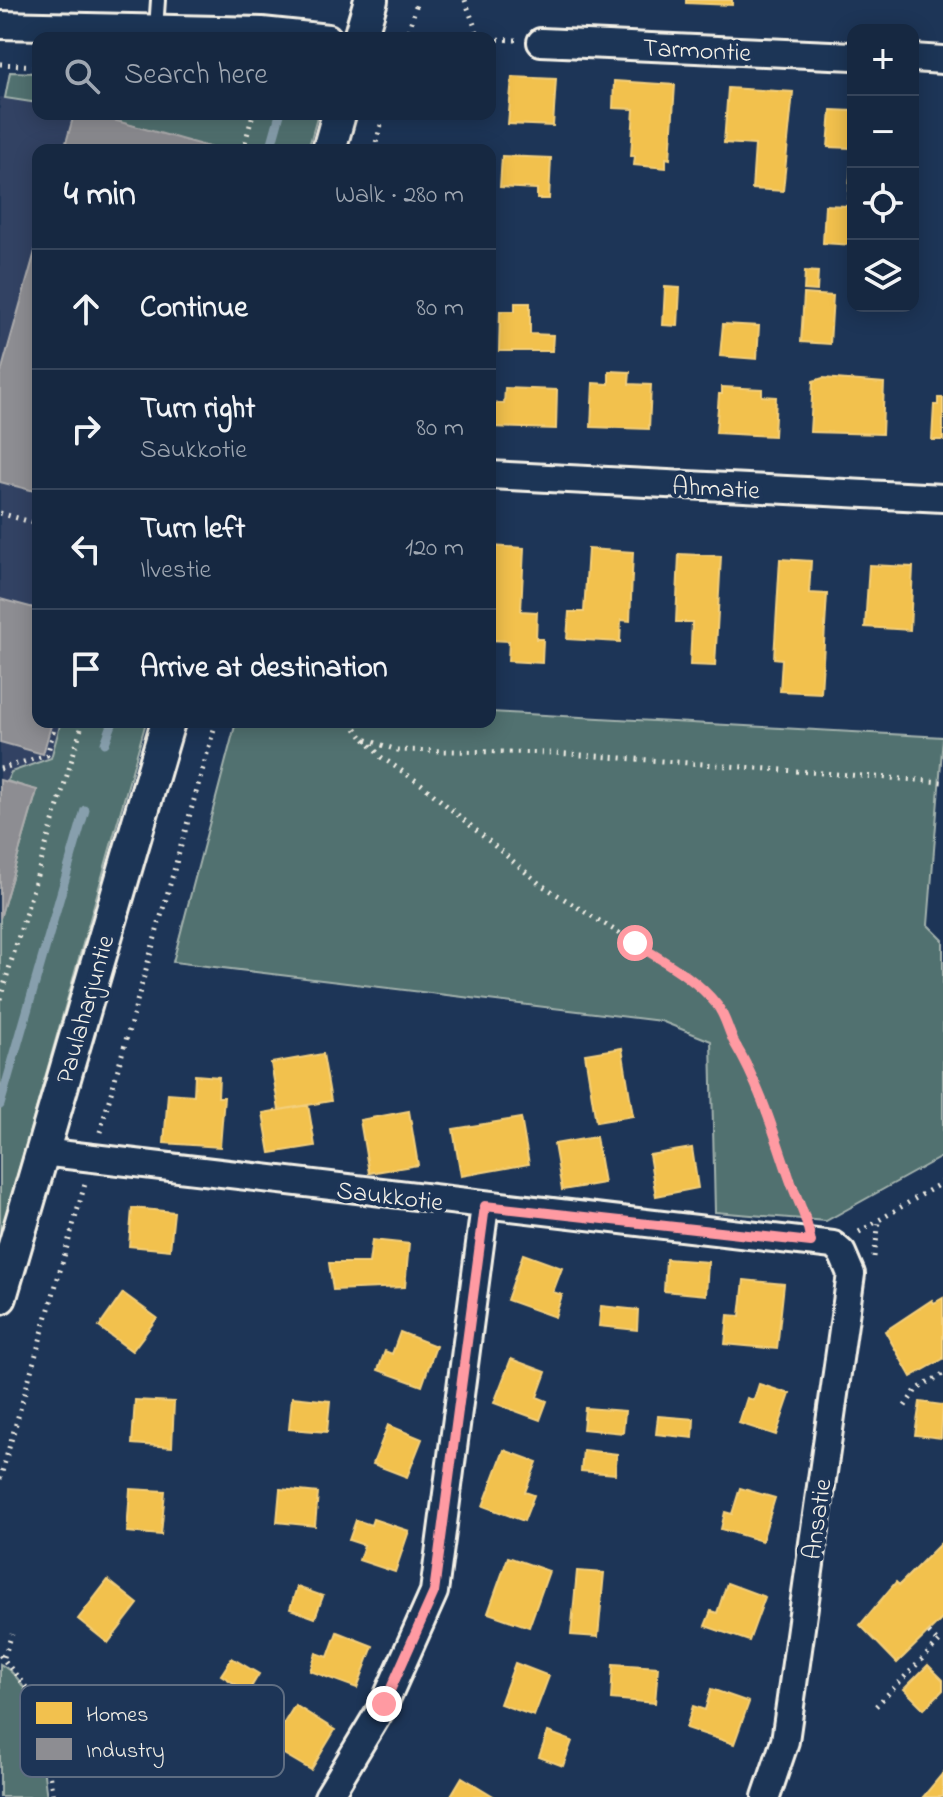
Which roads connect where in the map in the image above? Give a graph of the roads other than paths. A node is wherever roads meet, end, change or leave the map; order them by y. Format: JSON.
{"nodes":[{"id":1,"x":158,"y":0,"type":"edge"},
{"id":2,"x":371,"y":0,"type":"edge"},
{"id":3,"x":0,"y":25,"type":"edge"},
{"id":4,"x":156,"y":29,"type":"junction"},
{"id":5,"x":271,"y":32,"type":"edge"},
{"id":6,"x":362,"y":32,"type":"edge"},
{"id":7,"x":541,"y":42,"type":"dead end"},
{"id":8,"x":847,"y":56,"type":"edge"},
{"id":9,"x":919,"y":58,"type":"edge"},
{"id":10,"x":943,"y":60,"type":"edge"},
{"id":11,"x":337,"y":120,"type":"edge"},
{"id":12,"x":331,"y":144,"type":"edge"},
{"id":13,"x":496,"y":475,"type":"edge"},
{"id":14,"x":943,"y":498,"type":"edge"},
{"id":15,"x":166,"y":728,"type":"edge"},
{"id":16,"x":42,"y":1152,"type":"junction"},
{"id":17,"x":485,"y":1206,"type":"junction"},
{"id":18,"x":822,"y":1244,"type":"joint"},
{"id":19,"x":0,"y":1297,"type":"edge"},
{"id":20,"x":328,"y":1797,"type":"edge"},
{"id":21,"x":766,"y":1797,"type":"edge"}],
"edges":[{"from":1,"to":4,"type":"lane"},
{"from":2,"to":6,"type":"street"},
{"from":3,"to":4,"type":"street"},
{"from":4,"to":5,"type":"street"},
{"from":7,"to":8,"type":"street","name":"Tarmontie"},
{"from":9,"to":10,"type":"street"},
{"from":11,"to":12,"type":"street"},
{"from":13,"to":14,"type":"street","name":"Ahmatie"},
{"from":15,"to":16,"type":"street","name":"Paulaharjuntie"},
{"from":16,"to":17,"type":"street","name":"Saukkotie"},
{"from":16,"to":19,"type":"street","name":"Paulaharjuntie"},
{"from":17,"to":18,"type":"street","name":"Saukkotie"},
{"from":17,"to":20,"type":"street"},
{"from":18,"to":21,"type":"street","name":"Ansatie"}]}
